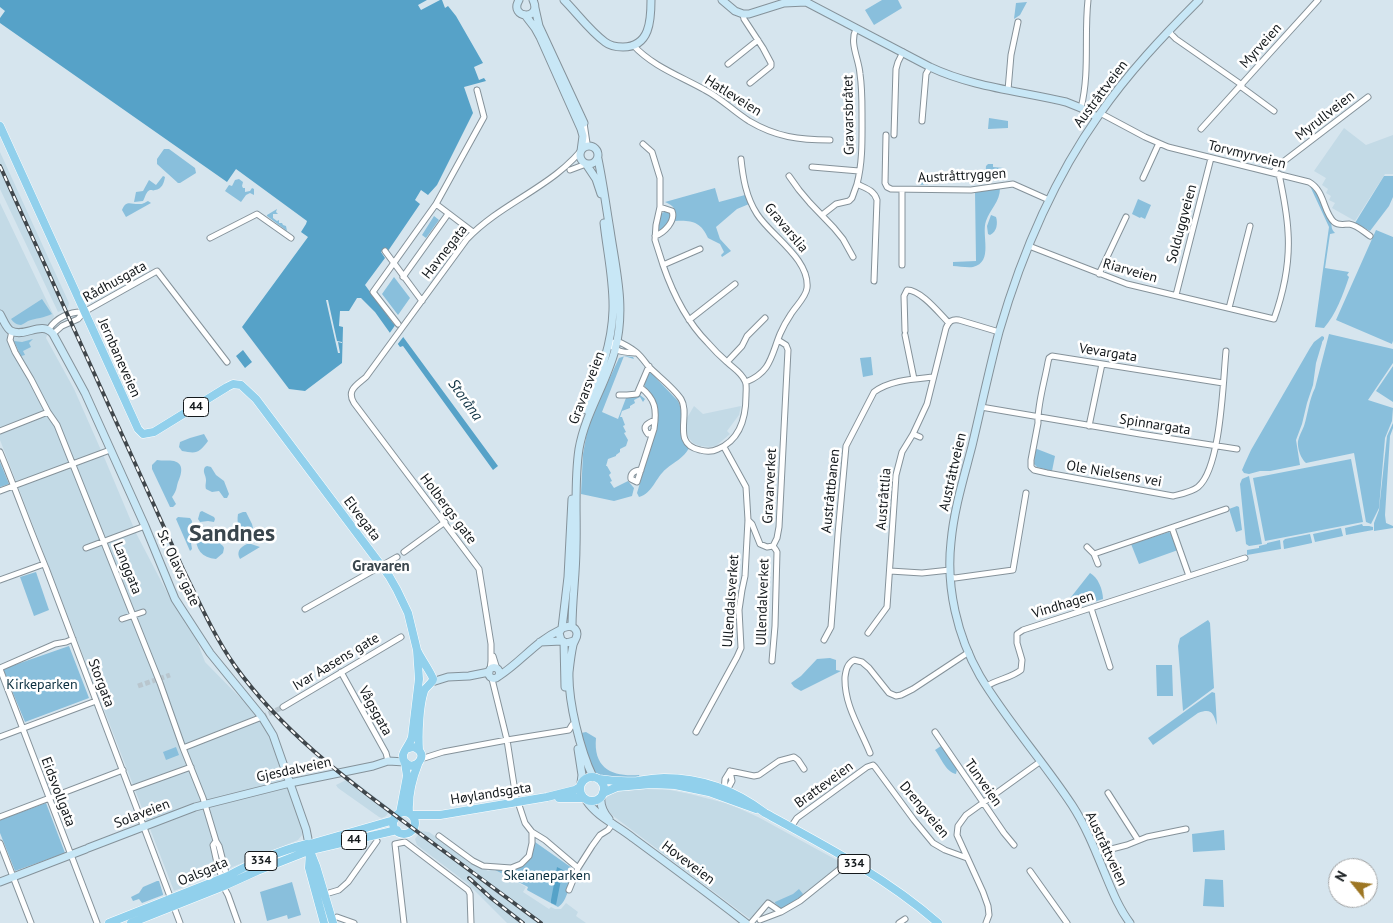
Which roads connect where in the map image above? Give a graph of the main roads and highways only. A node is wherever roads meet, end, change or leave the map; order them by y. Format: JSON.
{"nodes":[{"id":1,"x":539,"y":0,"type":"edge"},
{"id":2,"x":564,"y":0,"type":"edge"},
{"id":3,"x":651,"y":0,"type":"edge"},
{"id":4,"x":722,"y":0,"type":"edge"},
{"id":5,"x":1199,"y":0,"type":"edge"},
{"id":6,"x":518,"y":1,"type":"edge"},
{"id":7,"x":807,"y":1,"type":"edge"},
{"id":8,"x":777,"y":2,"type":"edge"},
{"id":9,"x":534,"y":5,"type":"edge"},
{"id":10,"x":524,"y":15,"type":"junction"},
{"id":11,"x":1098,"y":115,"type":"junction"},
{"id":12,"x":584,"y":123,"type":"road end"},
{"id":13,"x":0,"y":126,"type":"edge"},
{"id":14,"x":581,"y":151,"type":"road end"},
{"id":15,"x":598,"y":159,"type":"junction"},
{"id":16,"x":586,"y":164,"type":"junction"},
{"id":17,"x":0,"y":314,"type":"edge"},
{"id":18,"x":51,"y":332,"type":"joint"},
{"id":19,"x":286,"y":438,"type":"joint"},
{"id":20,"x":572,"y":626,"type":"junction"},
{"id":21,"x":561,"y":629,"type":"junction"},
{"id":22,"x":574,"y":641,"type":"junction"},
{"id":23,"x":539,"y":642,"type":"junction"},
{"id":24,"x":563,"y":642,"type":"junction"},
{"id":25,"x":417,"y":650,"type":"junction"},
{"id":26,"x":430,"y":672,"type":"junction"},
{"id":27,"x":448,"y":677,"type":"junction"},
{"id":28,"x":419,"y":678,"type":"junction"},
{"id":29,"x":430,"y":683,"type":"junction"},
{"id":30,"x":406,"y":749,"type":"junction"},
{"id":31,"x":420,"y":756,"type":"junction"},
{"id":32,"x":388,"y":761,"type":"junction"},
{"id":33,"x":405,"y":763,"type":"junction"},
{"id":34,"x":596,"y":778,"type":"junction"},
{"id":35,"x":290,"y":783,"type":"junction"},
{"id":36,"x":581,"y":785,"type":"junction"},
{"id":37,"x":725,"y":792,"type":"junction"},
{"id":38,"x":602,"y":796,"type":"junction"},
{"id":39,"x":546,"y":797,"type":"junction"},
{"id":40,"x":584,"y":799,"type":"junction"},
{"id":41,"x":206,"y":804,"type":"joint"},
{"id":42,"x":400,"y":813,"type":"junction"},
{"id":43,"x":411,"y":814,"type":"junction"},
{"id":44,"x":440,"y":814,"type":"junction"},
{"id":45,"x":394,"y":820,"type":"junction"},
{"id":46,"x":613,"y":823,"type":"junction"},
{"id":47,"x":413,"y":828,"type":"junction"},
{"id":48,"x":397,"y":830,"type":"junction"},
{"id":49,"x":309,"y":848,"type":"junction"},
{"id":50,"x":0,"y":882,"type":"edge"},
{"id":51,"x":321,"y":896,"type":"junction"},
{"id":52,"x":173,"y":902,"type":"junction"},
{"id":53,"x":335,"y":920,"type":"edge"},
{"id":54,"x":110,"y":923,"type":"edge"},
{"id":55,"x":131,"y":923,"type":"edge"},
{"id":56,"x":324,"y":923,"type":"edge"},
{"id":57,"x":746,"y":923,"type":"edge"},
{"id":58,"x":938,"y":923,"type":"edge"},
{"id":59,"x":1130,"y":923,"type":"edge"}],
"edges":[{"from":1,"to":9,"type":"main road"},
{"from":2,"to":3,"type":"main road"},
{"from":4,"to":8,"type":"main road"},
{"from":5,"to":11,"type":"main road","name":"Austråttveien"},
{"from":6,"to":10,"type":"main road"},
{"from":7,"to":8,"type":"main road"},
{"from":7,"to":11,"type":"main road"},
{"from":9,"to":10,"type":"main road"},
{"from":9,"to":12,"type":"main road"},
{"from":10,"to":14,"type":"main road"},
{"from":11,"to":59,"type":"main road","name":"Austråttveien"},
{"from":13,"to":19,"type":"main road","name":"Jernbaneveien","number":"44"},
{"from":15,"to":16,"type":"main road"},
{"from":15,"to":16,"type":"main road"},
{"from":15,"to":20,"type":"main road","name":"Gravarsveien"},
{"from":16,"to":21,"type":"main road","name":"Gravarsveien"},
{"from":17,"to":18,"type":"main road","name":"Langgata"},
{"from":18,"to":35,"type":"main road","name":"St. Olavs gate"},
{"from":19,"to":25,"type":"main road","name":"Elvegata","number":"44"},
{"from":20,"to":21,"type":"main road"},
{"from":20,"to":22,"type":"main road"},
{"from":21,"to":23,"type":"main road"},
{"from":21,"to":24,"type":"main road"},
{"from":22,"to":24,"type":"main road"},
{"from":22,"to":34,"type":"main road"},
{"from":23,"to":24,"type":"main road"},
{"from":23,"to":27,"type":"main road"},
{"from":24,"to":36,"type":"main road"},
{"from":25,"to":26,"type":"main road","name":"Elvegata","number":"44"},
{"from":25,"to":28,"type":"main road","name":"Elvegata","number":"44"},
{"from":26,"to":27,"type":"main road"},
{"from":26,"to":28,"type":"main road"},
{"from":26,"to":29,"type":"main road","number":"44"},
{"from":27,"to":29,"type":"main road"},
{"from":28,"to":29,"type":"main road"},
{"from":28,"to":30,"type":"main road","name":"Elvegata","number":"44"},
{"from":29,"to":31,"type":"main road"},
{"from":30,"to":31,"type":"main road"},
{"from":30,"to":32,"type":"main road","name":"Gjesdalveien"},
{"from":30,"to":33,"type":"main road","number":"44"},
{"from":31,"to":33,"type":"main road"},
{"from":31,"to":43,"type":"main road"},
{"from":32,"to":33,"type":"main road","name":"Gjesdalveien"},
{"from":32,"to":35,"type":"main road","name":"Gjesdalveien"},
{"from":33,"to":42,"type":"main road","number":"44"},
{"from":34,"to":36,"type":"main road","number":"334"},
{"from":34,"to":37,"type":"main road","number":"334"},
{"from":34,"to":38,"type":"main road"},
{"from":35,"to":41,"type":"main road","name":"Gjesdalveien"},
{"from":35,"to":49,"type":"main road","name":"St. Olavs gate"},
{"from":36,"to":39,"type":"main road","name":"Høylandsgata","number":"334"},
{"from":36,"to":40,"type":"main road"},
{"from":37,"to":38,"type":"main road","number":"334"},
{"from":37,"to":58,"type":"main road","number":"334"},
{"from":38,"to":40,"type":"main road","number":"334"},
{"from":38,"to":46,"type":"main road","name":"Hoveveien"},
{"from":39,"to":40,"type":"main road","name":"Høylandsgata","number":"334"},
{"from":39,"to":44,"type":"main road","name":"Høylandsgata","number":"334"},
{"from":40,"to":46,"type":"main road","name":"Hoveveien"},
{"from":41,"to":50,"type":"main road","name":"Solaveien"},
{"from":42,"to":43,"type":"main road"},
{"from":42,"to":45,"type":"main road"},
{"from":43,"to":44,"type":"main road","name":"Høylandsgata","number":"334"},
{"from":43,"to":47,"type":"main road"},
{"from":44,"to":47,"type":"main road","name":"Høylandsgata","number":"334"},
{"from":45,"to":48,"type":"main road"},
{"from":45,"to":49,"type":"main road","name":"Oalsgata","number":"44"},
{"from":46,"to":57,"type":"main road","name":"Hoveveien"},
{"from":47,"to":48,"type":"main road","number":"44"},
{"from":48,"to":49,"type":"main road","name":"Oalsgata","number":"44"},
{"from":49,"to":51,"type":"main road","name":"St. Olavs gate"},
{"from":49,"to":52,"type":"main road","name":"Oalsgata","number":"334"},
{"from":49,"to":52,"type":"main road","name":"Oalsgata","number":"334"},
{"from":51,"to":53,"type":"main road","name":"St. Olavs gate"},
{"from":51,"to":56,"type":"main road","name":"St. Olavs gate"},
{"from":52,"to":54,"type":"main road","name":"Oalsgata","number":"334"},
{"from":52,"to":55,"type":"main road","name":"Oalsgata","number":"334"}]}
